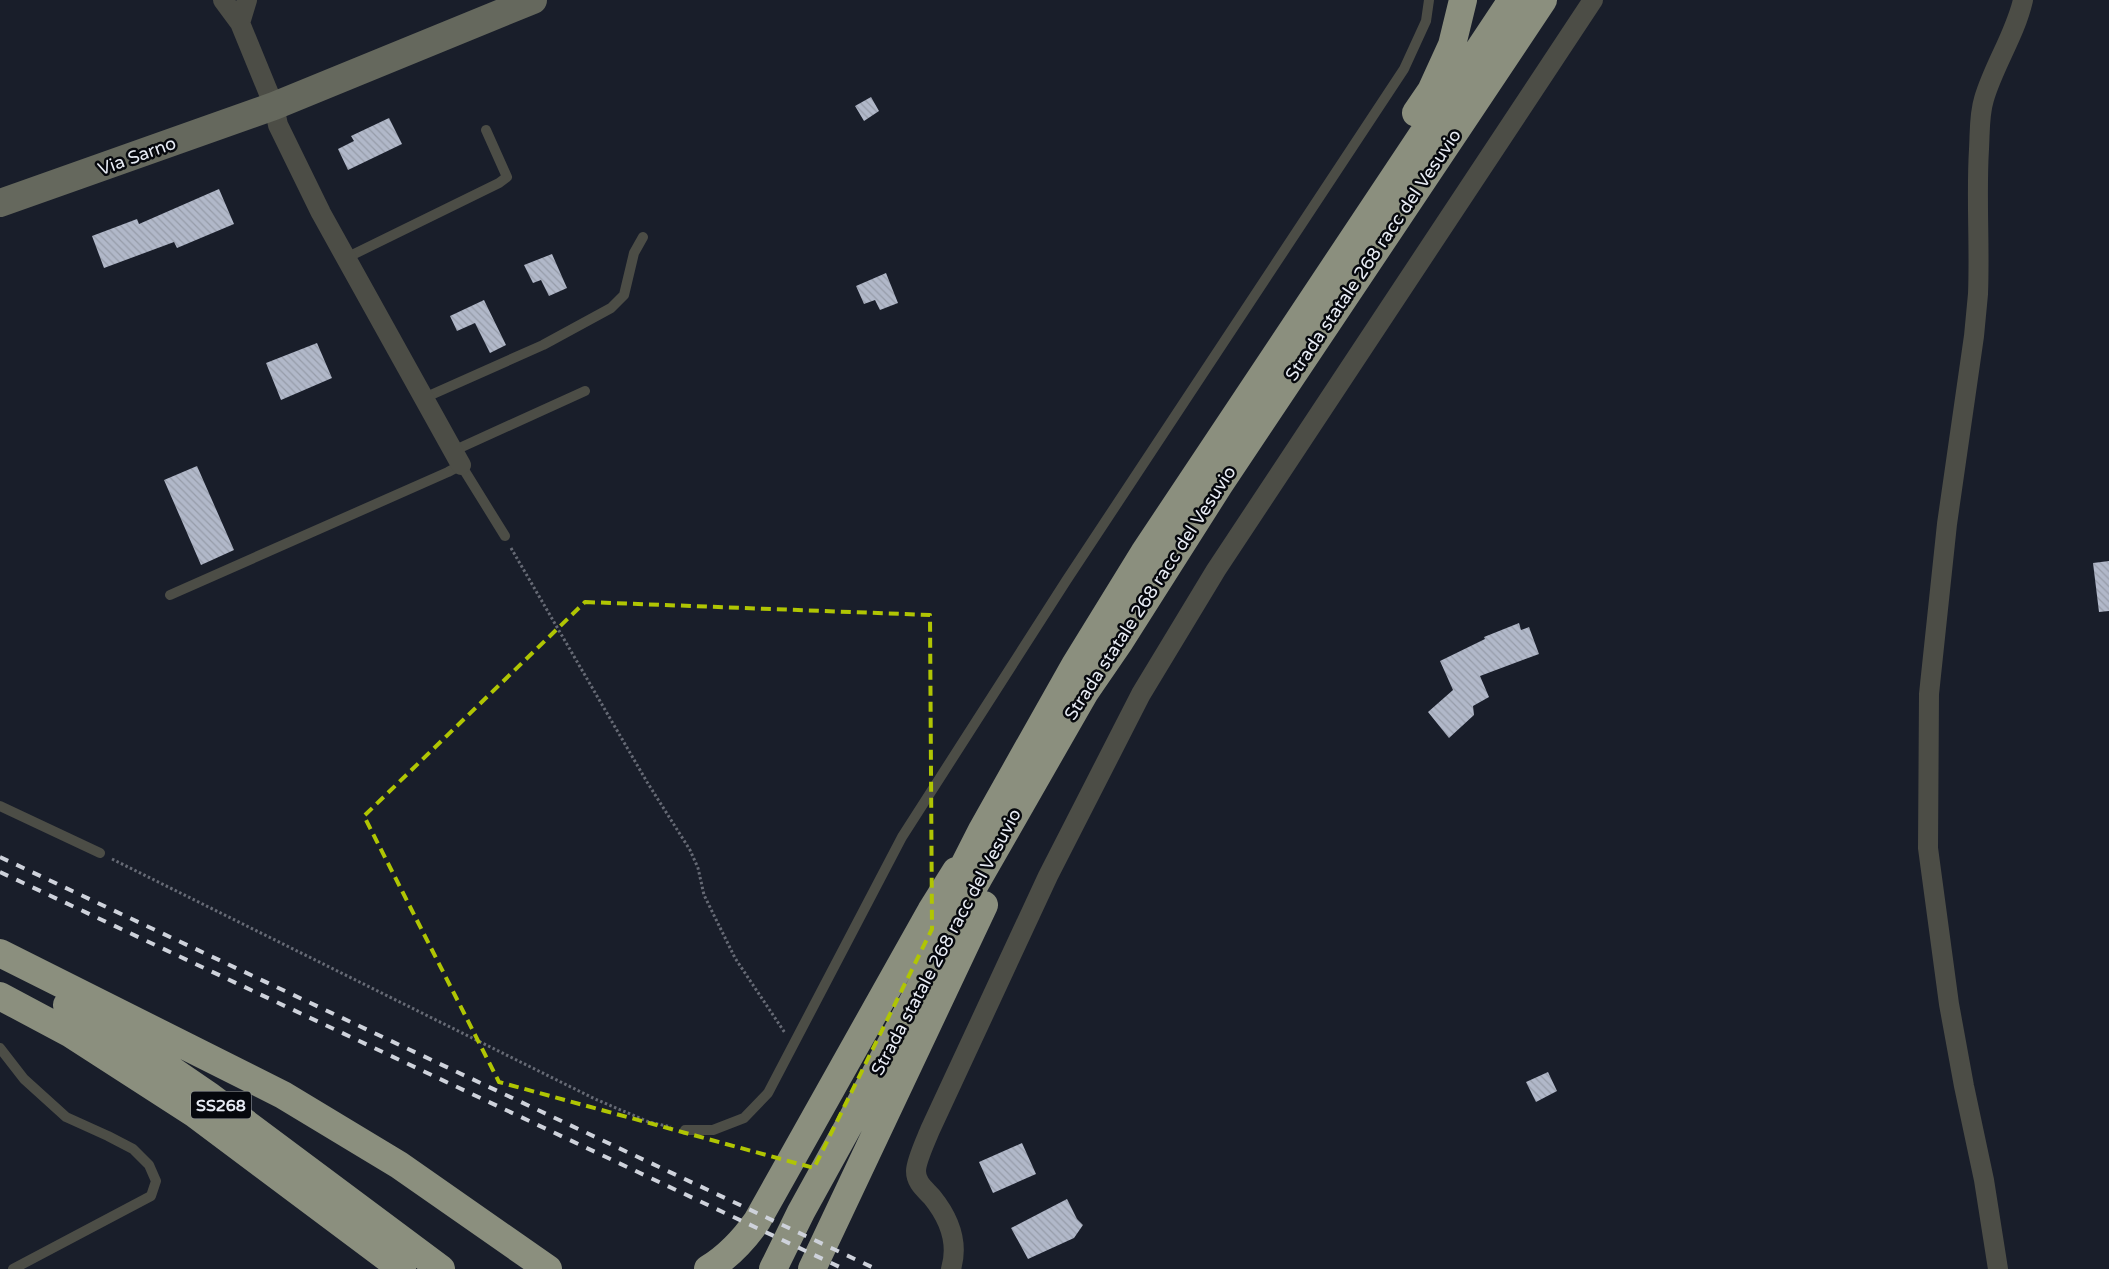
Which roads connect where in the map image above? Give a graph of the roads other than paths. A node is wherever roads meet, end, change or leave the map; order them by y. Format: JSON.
{"nodes":[{"id":1,"x":223,"y":0,"type":"edge"},
{"id":2,"x":247,"y":0,"type":"edge"},
{"id":3,"x":533,"y":0,"type":"edge"},
{"id":4,"x":1429,"y":0,"type":"edge"},
{"id":5,"x":1463,"y":0,"type":"edge"},
{"id":6,"x":1512,"y":0,"type":"edge"},
{"id":7,"x":1543,"y":0,"type":"edge"},
{"id":8,"x":1593,"y":0,"type":"edge"},
{"id":9,"x":2023,"y":0,"type":"edge"},
{"id":10,"x":240,"y":23,"type":"junction"},
{"id":11,"x":274,"y":106,"type":"junction"},
{"id":12,"x":486,"y":130,"type":"dead end"},
{"id":13,"x":0,"y":204,"type":"edge"},
{"id":14,"x":643,"y":237,"type":"dead end"},
{"id":15,"x":346,"y":258,"type":"junction"},
{"id":16,"x":1315,"y":294,"type":"junction"},
{"id":17,"x":585,"y":391,"type":"dead end"},
{"id":18,"x":424,"y":398,"type":"junction"},
{"id":19,"x":457,"y":458,"type":"junction"},
{"id":20,"x":505,"y":536,"type":"road end"},
{"id":21,"x":170,"y":595,"type":"dead end"},
{"id":22,"x":1120,"y":641,"type":"junction"},
{"id":23,"x":0,"y":806,"type":"edge"},
{"id":24,"x":982,"y":830,"type":"junction"},
{"id":25,"x":100,"y":853,"type":"road end"},
{"id":26,"x":0,"y":953,"type":"edge"},
{"id":27,"x":0,"y":969,"type":"edge"},
{"id":28,"x":0,"y":996,"type":"edge"},
{"id":29,"x":0,"y":1048,"type":"edge"},
{"id":30,"x":685,"y":1130,"type":"road end"},
{"id":31,"x":801,"y":1212,"type":"junction"},
{"id":32,"x":13,"y":1269,"type":"edge"},
{"id":33,"x":402,"y":1269,"type":"edge"},
{"id":34,"x":441,"y":1269,"type":"edge"},
{"id":35,"x":548,"y":1269,"type":"edge"},
{"id":36,"x":708,"y":1269,"type":"edge"},
{"id":37,"x":773,"y":1269,"type":"edge"},
{"id":38,"x":812,"y":1269,"type":"edge"},
{"id":39,"x":951,"y":1269,"type":"edge"},
{"id":40,"x":1998,"y":1269,"type":"edge"}],
"edges":[{"from":1,"to":10,"type":"street"},
{"from":2,"to":10,"type":"street"},
{"from":3,"to":11,"type":"street","name":"Via Sarno"},
{"from":4,"to":30,"type":"lane"},
{"from":5,"to":16,"type":"highway"},
{"from":6,"to":16,"type":"highway","name":"Strada statale 268 racc del Vesuvio"},
{"from":7,"to":22,"type":"highway","name":"Strada statale 268 racc del Vesuvio"},
{"from":8,"to":39,"type":"street"},
{"from":9,"to":40,"type":"street"},
{"from":10,"to":11,"type":"street"},
{"from":11,"to":13,"type":"street","name":"Via Sarno"},
{"from":11,"to":15,"type":"street"},
{"from":12,"to":15,"type":"lane"},
{"from":14,"to":18,"type":"lane"},
{"from":15,"to":18,"type":"street"},
{"from":16,"to":24,"type":"highway","name":"Strada statale 268 racc del Vesuvio"},
{"from":17,"to":19,"type":"lane"},
{"from":18,"to":19,"type":"street"},
{"from":19,"to":20,"type":"lane"},
{"from":19,"to":21,"type":"lane"},
{"from":22,"to":31,"type":"highway","name":"Strada statale 268 racc del Vesuvio"},
{"from":22,"to":38,"type":"highway"},
{"from":23,"to":25,"type":"lane"},
{"from":24,"to":31,"type":"highway","name":"Strada statale 268 racc del Vesuvio"},
{"from":24,"to":36,"type":"highway"},
{"from":26,"to":35,"type":"highway"},
{"from":27,"to":34,"type":"highway","number":"SS268"},
{"from":28,"to":33,"type":"highway","number":"SS268"},
{"from":29,"to":32,"type":"lane"},
{"from":31,"to":37,"type":"highway","name":"Strada statale 268 racc del Vesuvio"}]}
